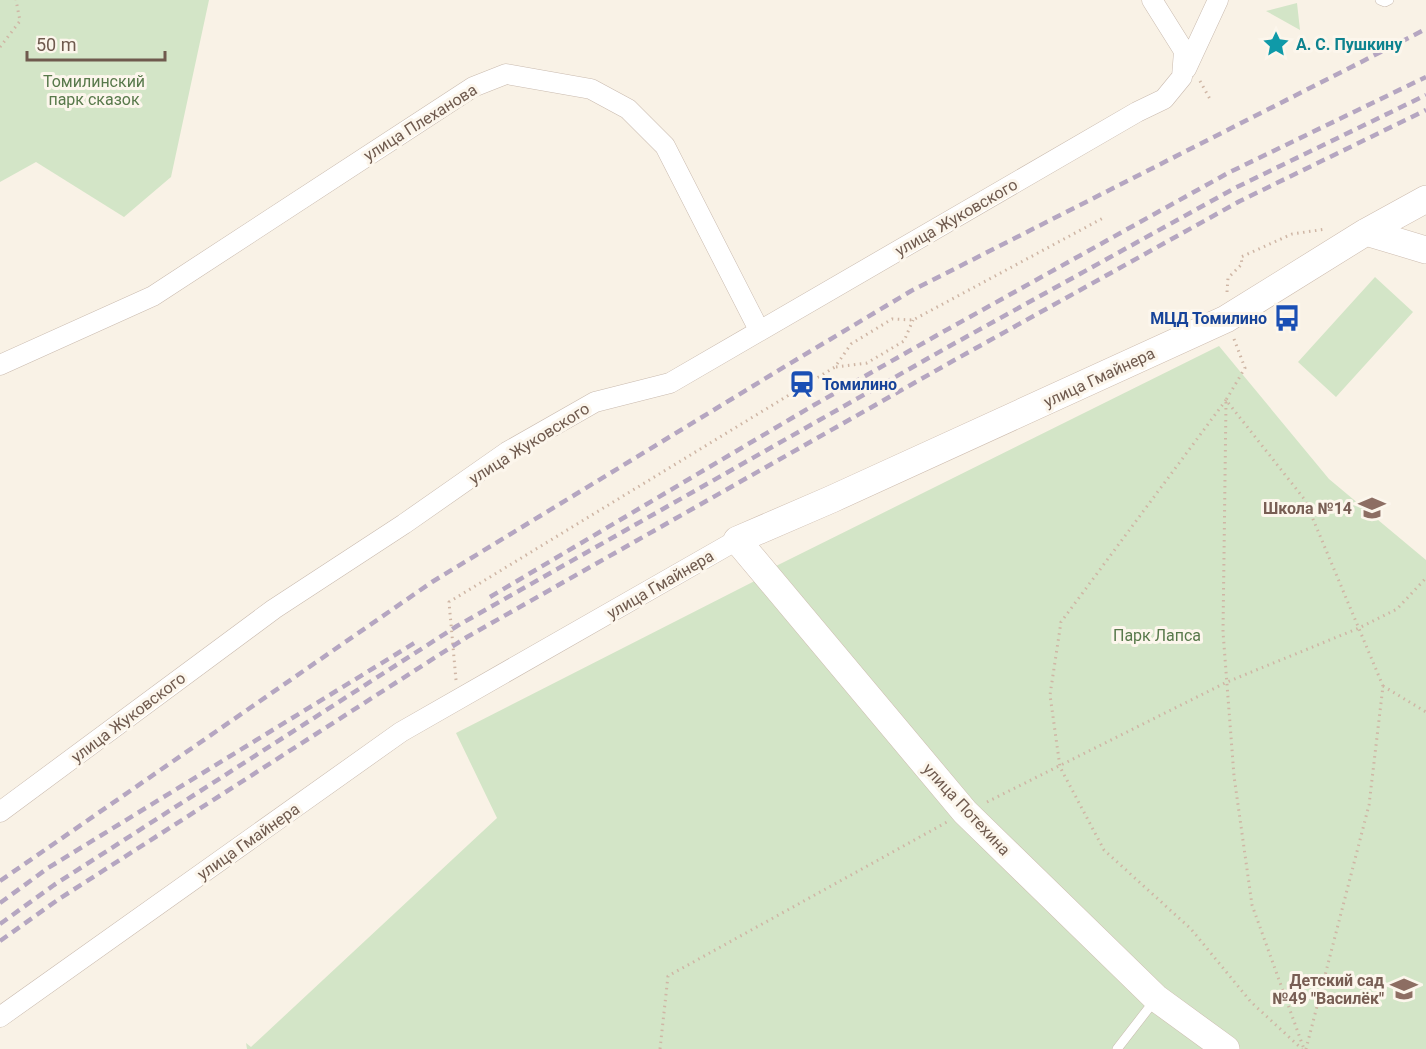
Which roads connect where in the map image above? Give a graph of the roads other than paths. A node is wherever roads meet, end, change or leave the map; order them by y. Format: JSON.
{"nodes":[{"id":1,"x":1152,"y":0,"type":"edge"},
{"id":2,"x":1218,"y":0,"type":"edge"},
{"id":3,"x":1380,"y":0,"type":"edge"},
{"id":4,"x":1389,"y":0,"type":"edge"},
{"id":5,"x":1191,"y":78,"type":"junction"},
{"id":6,"x":1426,"y":199,"type":"edge"},
{"id":7,"x":1366,"y":232,"type":"junction"},
{"id":8,"x":1426,"y":250,"type":"edge"},
{"id":9,"x":759,"y":330,"type":"junction"},
{"id":10,"x":0,"y":365,"type":"edge"},
{"id":11,"x":737,"y":540,"type":"junction"},
{"id":12,"x":0,"y":812,"type":"edge"},
{"id":13,"x":1156,"y":999,"type":"junction"},
{"id":14,"x":0,"y":1017,"type":"edge"},
{"id":15,"x":1117,"y":1049,"type":"edge"},
{"id":16,"x":1226,"y":1049,"type":"edge"}],
"edges":[{"from":1,"to":5,"type":"street"},
{"from":2,"to":5,"type":"street","name":"улица Жуковского"},
{"from":3,"to":4,"type":"lane"},
{"from":5,"to":9,"type":"street","name":"улица Жуковского"},
{"from":6,"to":7,"type":"street","name":"улица Гмайнера"},
{"from":7,"to":8,"type":"street"},
{"from":7,"to":11,"type":"street","name":"улица Гмайнера"},
{"from":9,"to":10,"type":"street","name":"улица Плеханова"},
{"from":9,"to":12,"type":"street","name":"улица Жуковского"},
{"from":11,"to":13,"type":"street","name":"улица Потехина"},
{"from":11,"to":14,"type":"street","name":"улица Гмайнера"},
{"from":13,"to":15,"type":"lane"},
{"from":13,"to":16,"type":"street","name":"улица Потехина"}]}
